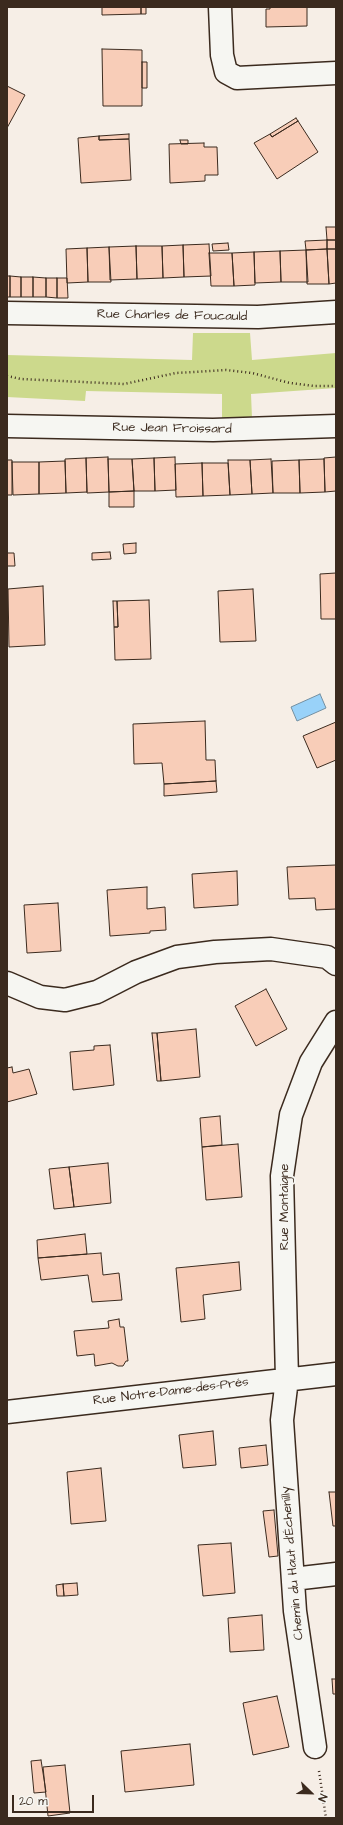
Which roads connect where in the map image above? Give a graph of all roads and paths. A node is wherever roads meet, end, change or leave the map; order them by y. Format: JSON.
{"nodes":[{"id":1,"x":220,"y":7,"type":"edge"},
{"id":2,"x":336,"y":73,"type":"edge"},
{"id":3,"x":336,"y":312,"type":"edge"},
{"id":4,"x":7,"y":313,"type":"edge"},
{"id":5,"x":7,"y":376,"type":"edge"},
{"id":6,"x":336,"y":386,"type":"edge"},
{"id":7,"x":7,"y":426,"type":"edge"},
{"id":8,"x":336,"y":426,"type":"edge"},
{"id":9,"x":336,"y":964,"type":"edge"},
{"id":10,"x":7,"y":983,"type":"edge"},
{"id":11,"x":336,"y":1022,"type":"edge"},
{"id":12,"x":336,"y":1374,"type":"edge"},
{"id":13,"x":287,"y":1379,"type":"junction"},
{"id":14,"x":7,"y":1412,"type":"edge"},
{"id":15,"x":336,"y":1574,"type":"edge"},
{"id":16,"x":293,"y":1579,"type":"junction"},
{"id":17,"x":316,"y":1747,"type":"joint"},
{"id":18,"x":326,"y":1818,"type":"edge"}],
"edges":[{"from":1,"to":2,"type":"street"},
{"from":3,"to":4,"type":"street","name":"Rue Charles de Foucauld"},
{"from":5,"to":6,"type":"path"},
{"from":7,"to":8,"type":"street","name":"Rue Jean Froissard"},
{"from":9,"to":10,"type":"street"},
{"from":11,"to":13,"type":"street","name":"Rue Montaigne"},
{"from":12,"to":13,"type":"street","name":"Rue Notre-Dame-des-Prés"},
{"from":13,"to":14,"type":"street","name":"Rue Notre-Dame-des-Prés"},
{"from":13,"to":16,"type":"street","name":"Chemin du Haut d'Échenilly"},
{"from":15,"to":16,"type":"street"},
{"from":16,"to":17,"type":"street","name":"Chemin du Haut d'Échenilly"},
{"from":17,"to":18,"type":"path"}]}
